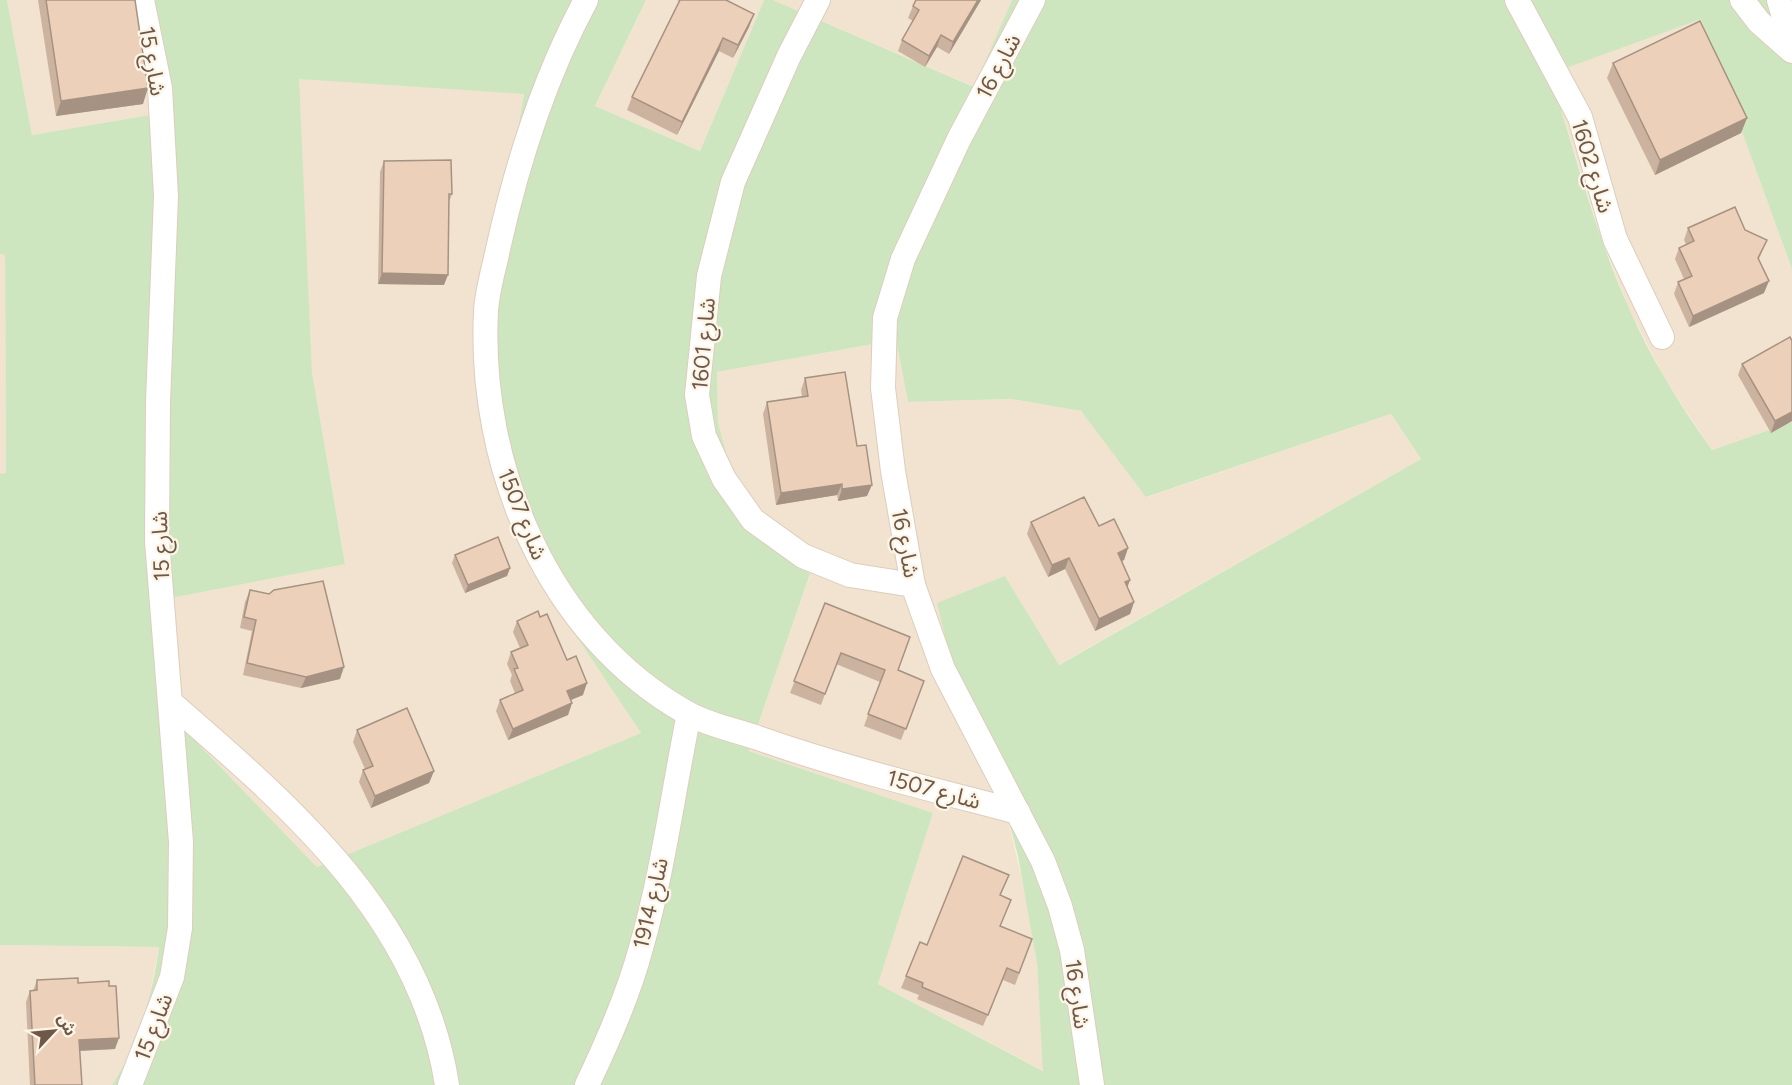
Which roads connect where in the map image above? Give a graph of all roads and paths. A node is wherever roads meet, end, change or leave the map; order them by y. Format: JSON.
{"nodes":[{"id":1,"x":142,"y":0,"type":"edge"},
{"id":2,"x":586,"y":0,"type":"edge"},
{"id":3,"x":818,"y":0,"type":"edge"},
{"id":4,"x":1033,"y":0,"type":"edge"},
{"id":5,"x":1517,"y":0,"type":"edge"},
{"id":6,"x":1742,"y":0,"type":"edge"},
{"id":7,"x":1779,"y":0,"type":"edge"},
{"id":8,"x":1792,"y":44,"type":"edge"},
{"id":9,"x":1792,"y":51,"type":"edge"},
{"id":10,"x":1662,"y":337,"type":"dead end"},
{"id":11,"x":913,"y":585,"type":"junction"},
{"id":12,"x":170,"y":702,"type":"junction"},
{"id":13,"x":689,"y":714,"type":"junction"},
{"id":14,"x":1018,"y":812,"type":"junction"},
{"id":15,"x":130,"y":1085,"type":"edge"},
{"id":16,"x":447,"y":1085,"type":"edge"},
{"id":17,"x":587,"y":1085,"type":"edge"},
{"id":18,"x":1092,"y":1085,"type":"edge"}],
"edges":[{"from":1,"to":12,"type":"street","name":"شارع 15"},
{"from":2,"to":13,"type":"street","name":"شارع 1507"},
{"from":3,"to":11,"type":"street","name":"شارع 1601"},
{"from":4,"to":11,"type":"street","name":"شارع 16"},
{"from":5,"to":10,"type":"street","name":"شارع 1602"},
{"from":6,"to":9,"type":"street"},
{"from":7,"to":8,"type":"street"},
{"from":11,"to":14,"type":"street","name":"شارع 16"},
{"from":12,"to":15,"type":"street","name":"شارع 15"},
{"from":12,"to":16,"type":"street"},
{"from":13,"to":14,"type":"street","name":"شارع 1507"},
{"from":13,"to":17,"type":"street","name":"شارع 1914"},
{"from":14,"to":18,"type":"street","name":"شارع 16"}]}
